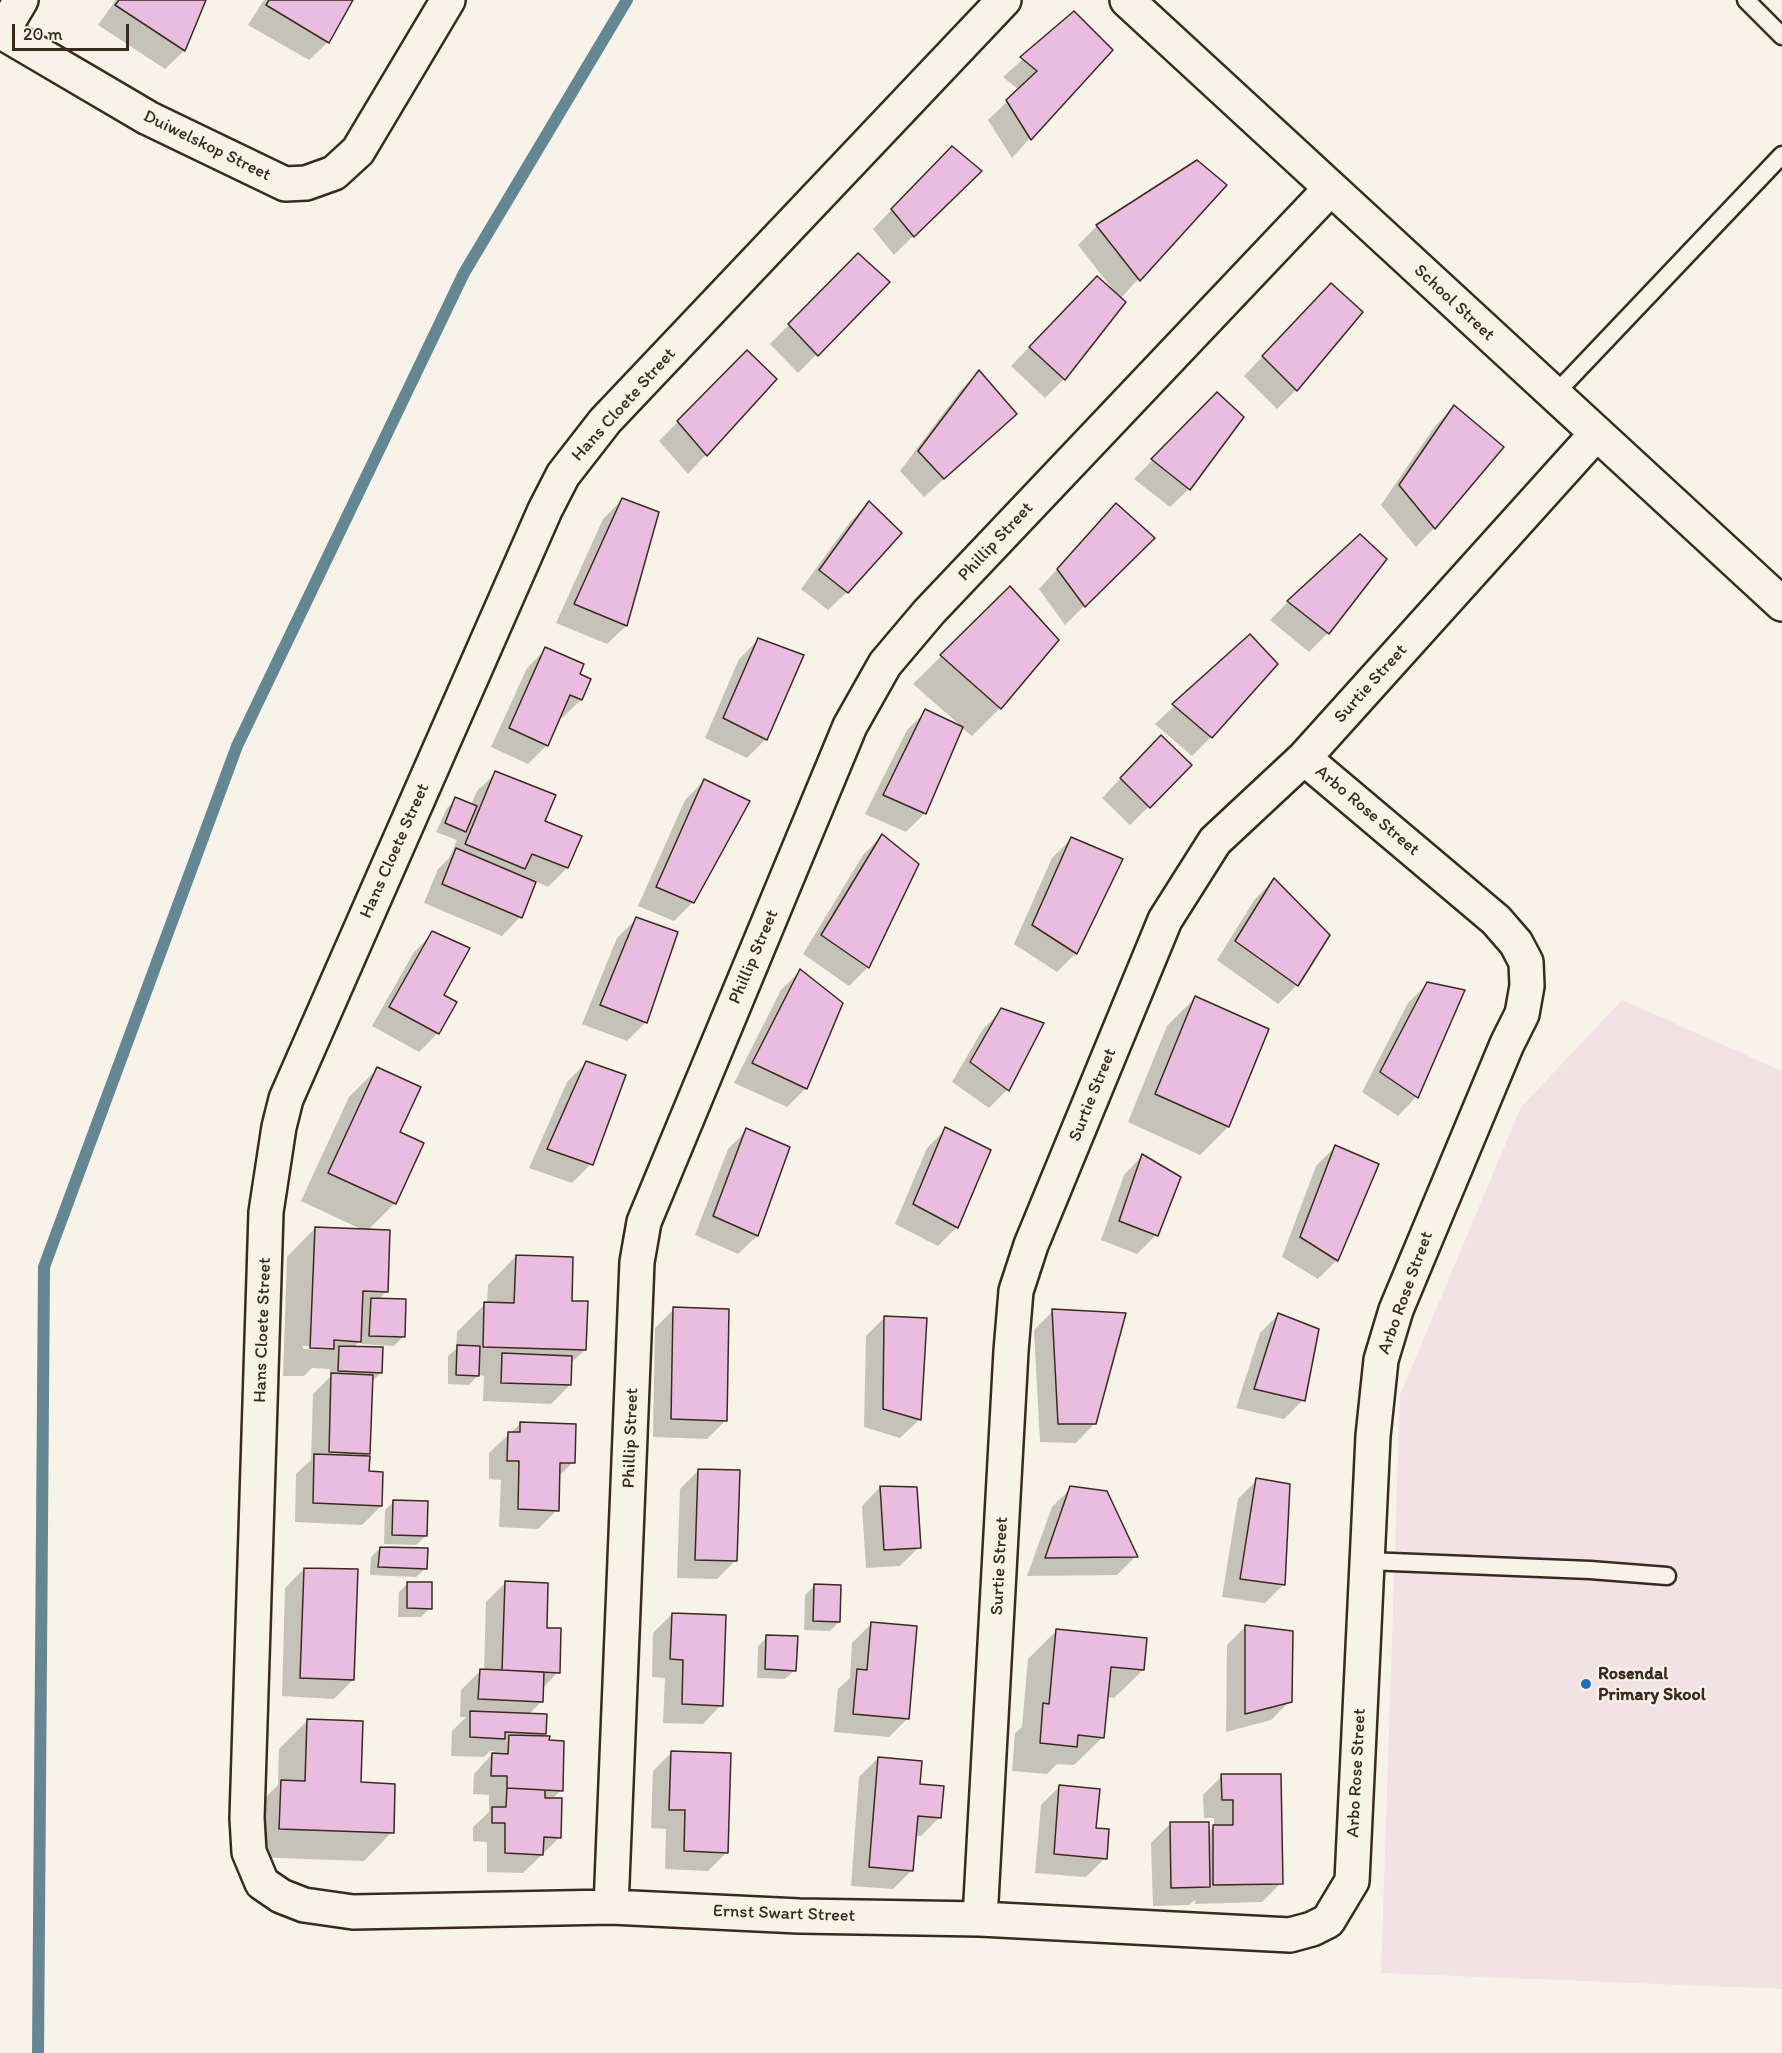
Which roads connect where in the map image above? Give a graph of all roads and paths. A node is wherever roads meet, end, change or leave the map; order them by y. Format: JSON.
{"nodes":[{"id":1,"x":21,"y":0,"type":"edge"},
{"id":2,"x":448,"y":0,"type":"edge"},
{"id":3,"x":1004,"y":0,"type":"edge"},
{"id":4,"x":1127,"y":0,"type":"edge"},
{"id":5,"x":1746,"y":0,"type":"edge"},
{"id":6,"x":1,"y":31,"type":"edge"},
{"id":7,"x":1782,"y":36,"type":"edge"},
{"id":8,"x":1782,"y":155,"type":"edge"},
{"id":9,"x":1330,"y":189,"type":"junction"},
{"id":10,"x":1554,"y":395,"type":"junction"},
{"id":11,"x":1596,"y":434,"type":"junction"},
{"id":12,"x":1782,"y":604,"type":"edge"},
{"id":13,"x":1304,"y":758,"type":"junction"},
{"id":14,"x":1367,"y":1562,"type":"junction"},
{"id":15,"x":1667,"y":1576,"type":"dead end"},
{"id":16,"x":262,"y":1883,"type":"joint"},
{"id":17,"x":611,"y":1906,"type":"junction"},
{"id":18,"x":980,"y":1919,"type":"junction"},
{"id":19,"x":1312,"y":1929,"type":"joint"}],
"edges":[{"from":1,"to":6,"type":"street"},
{"from":2,"to":6,"type":"street","name":"Duiwelskop Street"},
{"from":3,"to":16,"type":"street","name":"Hans Cloete Street"},
{"from":4,"to":9,"type":"street","name":"School Street"},
{"from":5,"to":7,"type":"lane"},
{"from":8,"to":10,"type":"lane"},
{"from":9,"to":10,"type":"street","name":"School Street"},
{"from":9,"to":17,"type":"street","name":"Phillip Street"},
{"from":10,"to":11,"type":"street","name":"School Street"},
{"from":11,"to":12,"type":"street","name":"School Street"},
{"from":11,"to":13,"type":"street","name":"Surtie Street"},
{"from":13,"to":14,"type":"street","name":"Arbo Rose Street"},
{"from":13,"to":18,"type":"street","name":"Surtie Street"},
{"from":14,"to":15,"type":"lane"},
{"from":14,"to":19,"type":"street","name":"Arbo Rose Street"},
{"from":16,"to":17,"type":"street","name":"Ernst Swart Street"},
{"from":17,"to":18,"type":"street","name":"Ernst Swart Street"},
{"from":18,"to":19,"type":"street","name":"Ernst Swart Street"}]}
